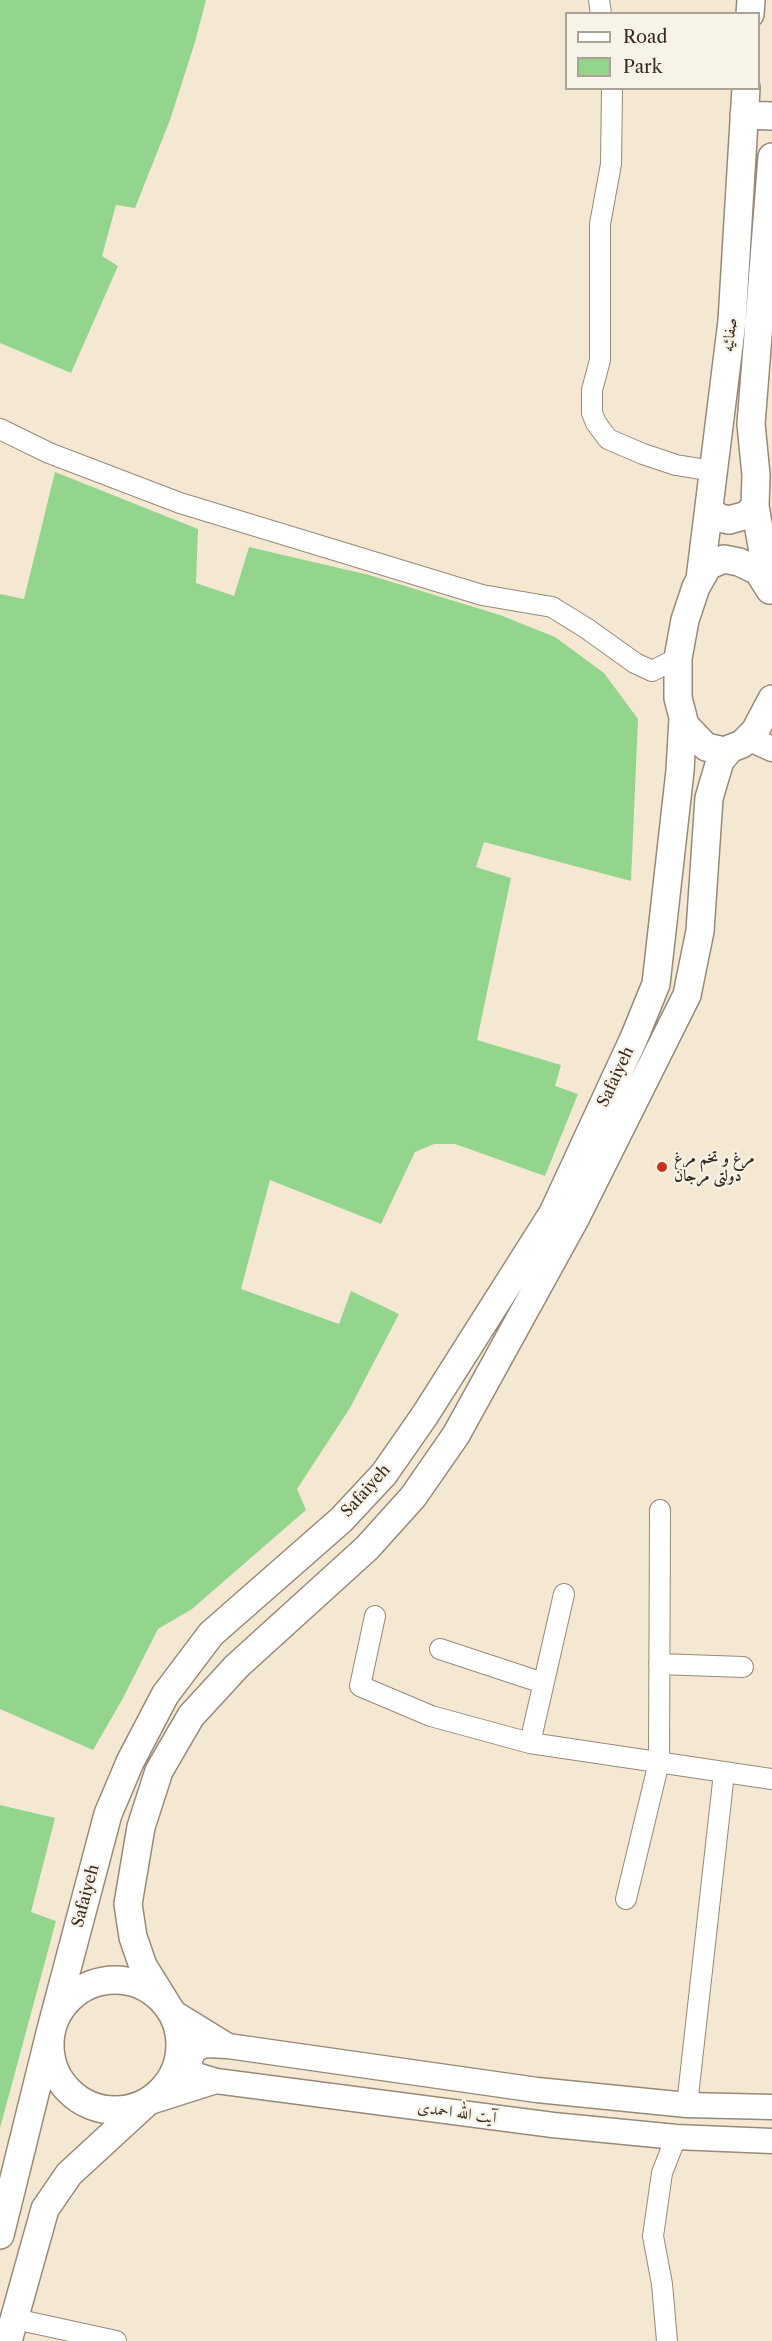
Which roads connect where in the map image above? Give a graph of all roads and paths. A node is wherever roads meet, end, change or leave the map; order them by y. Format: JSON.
{"nodes":[{"id":1,"x":612,"y":90,"type":"edge"},
{"id":2,"x":745,"y":102,"type":"edge"},
{"id":3,"x":772,"y":116,"type":"edge"},
{"id":4,"x":772,"y":157,"type":"edge"},
{"id":5,"x":0,"y":429,"type":"edge"},
{"id":6,"x":713,"y":471,"type":"junction"},
{"id":7,"x":755,"y":506,"type":"junction"},
{"id":8,"x":710,"y":511,"type":"junction"},
{"id":9,"x":700,"y":579,"type":"junction"},
{"id":10,"x":771,"y":592,"type":"edge"},
{"id":11,"x":678,"y":658,"type":"junction"},
{"id":12,"x":772,"y":699,"type":"edge"},
{"id":13,"x":683,"y":718,"type":"junction"},
{"id":14,"x":750,"y":745,"type":"edge"},
{"id":15,"x":660,"y":1510,"type":"dead end"},
{"id":16,"x":564,"y":1594,"type":"dead end"},
{"id":17,"x":375,"y":1616,"type":"dead end"},
{"id":18,"x":440,"y":1649,"type":"dead end"},
{"id":19,"x":659,"y":1664,"type":"junction"},
{"id":20,"x":743,"y":1667,"type":"dead end"},
{"id":21,"x":543,"y":1683,"type":"junction"},
{"id":22,"x":530,"y":1743,"type":"junction"},
{"id":23,"x":659,"y":1762,"type":"junction"},
{"id":24,"x":724,"y":1773,"type":"junction"},
{"id":25,"x":772,"y":1779,"type":"edge"},
{"id":26,"x":626,"y":1899,"type":"dead end"},
{"id":27,"x":171,"y":2011,"type":"junction"},
{"id":28,"x":51,"y":2029,"type":"junction"},
{"id":29,"x":228,"y":2046,"type":"junction"},
{"id":30,"x":216,"y":2081,"type":"junction"},
{"id":31,"x":147,"y":2103,"type":"junction"},
{"id":32,"x":687,"y":2105,"type":"junction"},
{"id":33,"x":772,"y":2107,"type":"edge"},
{"id":34,"x":676,"y":2137,"type":"junction"},
{"id":35,"x":772,"y":2141,"type":"edge"},
{"id":36,"x":0,"y":2235,"type":"edge"},
{"id":37,"x":12,"y":2330,"type":"edge"},
{"id":38,"x":116,"y":2341,"type":"edge"},
{"id":39,"x":667,"y":2341,"type":"edge"}],
"edges":[{"from":1,"to":6,"type":"street"},
{"from":2,"to":3,"type":"main road"},
{"from":2,"to":6,"type":"main road","name":"صفائیه"},
{"from":4,"to":7,"type":"main road","name":"صفائیه"},
{"from":5,"to":11,"type":"street"},
{"from":6,"to":8,"type":"main road","name":"صفائیه"},
{"from":7,"to":8,"type":"main road"},
{"from":7,"to":10,"type":"main road","name":"صفائیه"},
{"from":8,"to":9,"type":"main road","name":"صفائیه"},
{"from":9,"to":10,"type":"main road"},
{"from":9,"to":11,"type":"main road","name":"صفائیه"},
{"from":11,"to":13,"type":"main road","name":"صفائیه"},
{"from":12,"to":14,"type":"main road","name":"Safaiyeh"},
{"from":13,"to":14,"type":"main road"},
{"from":13,"to":28,"type":"main road","name":"Safaiyeh"},
{"from":14,"to":27,"type":"main road","name":"Safaiyeh"},
{"from":15,"to":19,"type":"street"},
{"from":16,"to":21,"type":"street"},
{"from":17,"to":22,"type":"street"},
{"from":18,"to":21,"type":"street"},
{"from":19,"to":20,"type":"street"},
{"from":19,"to":23,"type":"street"},
{"from":21,"to":22,"type":"street"},
{"from":22,"to":23,"type":"street"},
{"from":23,"to":24,"type":"street"},
{"from":23,"to":26,"type":"street"},
{"from":24,"to":25,"type":"street"},
{"from":24,"to":32,"type":"street"},
{"from":27,"to":28,"type":"main road"},
{"from":27,"to":29,"type":"street","name":"آیت الله احمدی"},
{"from":27,"to":31,"type":"main road"},
{"from":28,"to":31,"type":"main road"},
{"from":28,"to":36,"type":"main road","name":"Safaiyeh"},
{"from":29,"to":30,"type":"street"},
{"from":29,"to":32,"type":"street","name":"آیت الله احمدی"},
{"from":30,"to":31,"type":"street","name":"آیت الله احمدی"},
{"from":30,"to":34,"type":"street","name":"آیت الله احمدی"},
{"from":31,"to":37,"type":"main road"},
{"from":32,"to":33,"type":"street","name":"آیت الله احمدی"},
{"from":34,"to":35,"type":"street","name":"آیت الله احمدی"},
{"from":34,"to":39,"type":"street"},
{"from":37,"to":38,"type":"street"}]}
